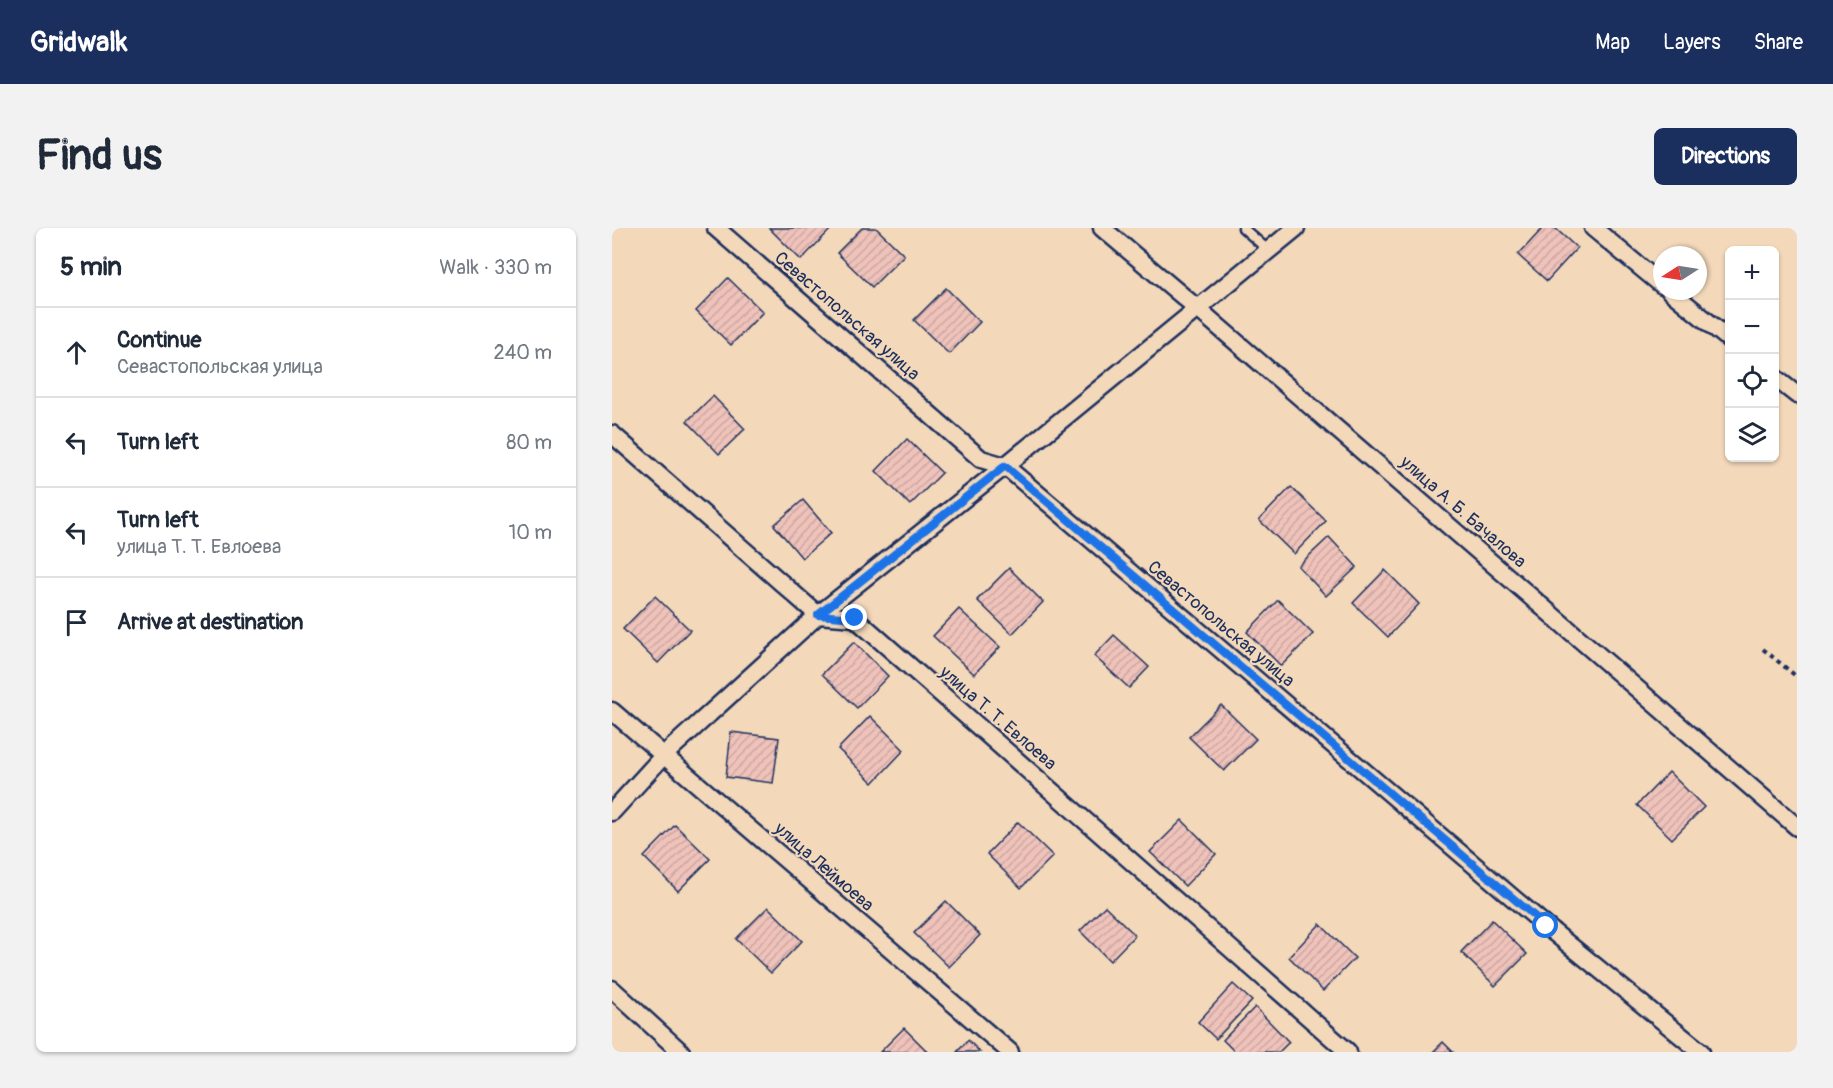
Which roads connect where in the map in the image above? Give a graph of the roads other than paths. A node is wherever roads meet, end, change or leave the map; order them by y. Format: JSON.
{"nodes":[{"id":1,"x":716,"y":228,"type":"edge"},
{"id":2,"x":1102,"y":228,"type":"edge"},
{"id":3,"x":1243,"y":228,"type":"edge"},
{"id":4,"x":1296,"y":228,"type":"edge"},
{"id":5,"x":1593,"y":228,"type":"edge"},
{"id":6,"x":1269,"y":251,"type":"junction"},
{"id":7,"x":1653,"y":278,"type":"edge"},
{"id":8,"x":1681,"y":300,"type":"edge"},
{"id":9,"x":1198,"y":309,"type":"junction"},
{"id":10,"x":1725,"y":336,"type":"edge"},
{"id":11,"x":1779,"y":381,"type":"edge"},
{"id":12,"x":1797,"y":395,"type":"edge"},
{"id":13,"x":612,"y":434,"type":"edge"},
{"id":14,"x":1005,"y":466,"type":"junction"},
{"id":15,"x":818,"y":615,"type":"junction"},
{"id":16,"x":612,"y":711,"type":"edge"},
{"id":17,"x":663,"y":754,"type":"junction"},
{"id":18,"x":612,"y":812,"type":"edge"},
{"id":19,"x":1797,"y":827,"type":"edge"},
{"id":20,"x":612,"y":990,"type":"edge"},
{"id":21,"x":681,"y":1052,"type":"edge"},
{"id":22,"x":1010,"y":1052,"type":"edge"},
{"id":23,"x":1348,"y":1052,"type":"edge"},
{"id":24,"x":1701,"y":1052,"type":"edge"}],
"edges":[{"from":1,"to":14,"type":"street","name":"Севастопольская улица"},
{"from":2,"to":9,"type":"street","name":"улица А. Б. Бачалова"},
{"from":3,"to":6,"type":"lane"},
{"from":4,"to":6,"type":"street"},
{"from":5,"to":7,"type":"street"},
{"from":6,"to":9,"type":"street"},
{"from":8,"to":10,"type":"street"},
{"from":9,"to":14,"type":"street"},
{"from":9,"to":19,"type":"street","name":"улица А. Б. Бачалова"},
{"from":11,"to":12,"type":"street"},
{"from":13,"to":15,"type":"street"},
{"from":14,"to":15,"type":"street"},
{"from":14,"to":24,"type":"street","name":"Севастопольская улица"},
{"from":15,"to":17,"type":"street"},
{"from":15,"to":23,"type":"street","name":"улица Т. Т. Евлоева"},
{"from":16,"to":17,"type":"street","name":"улица Леймоева"},
{"from":17,"to":18,"type":"street"},
{"from":17,"to":22,"type":"street","name":"улица Леймоева"},
{"from":20,"to":21,"type":"street"}]}
